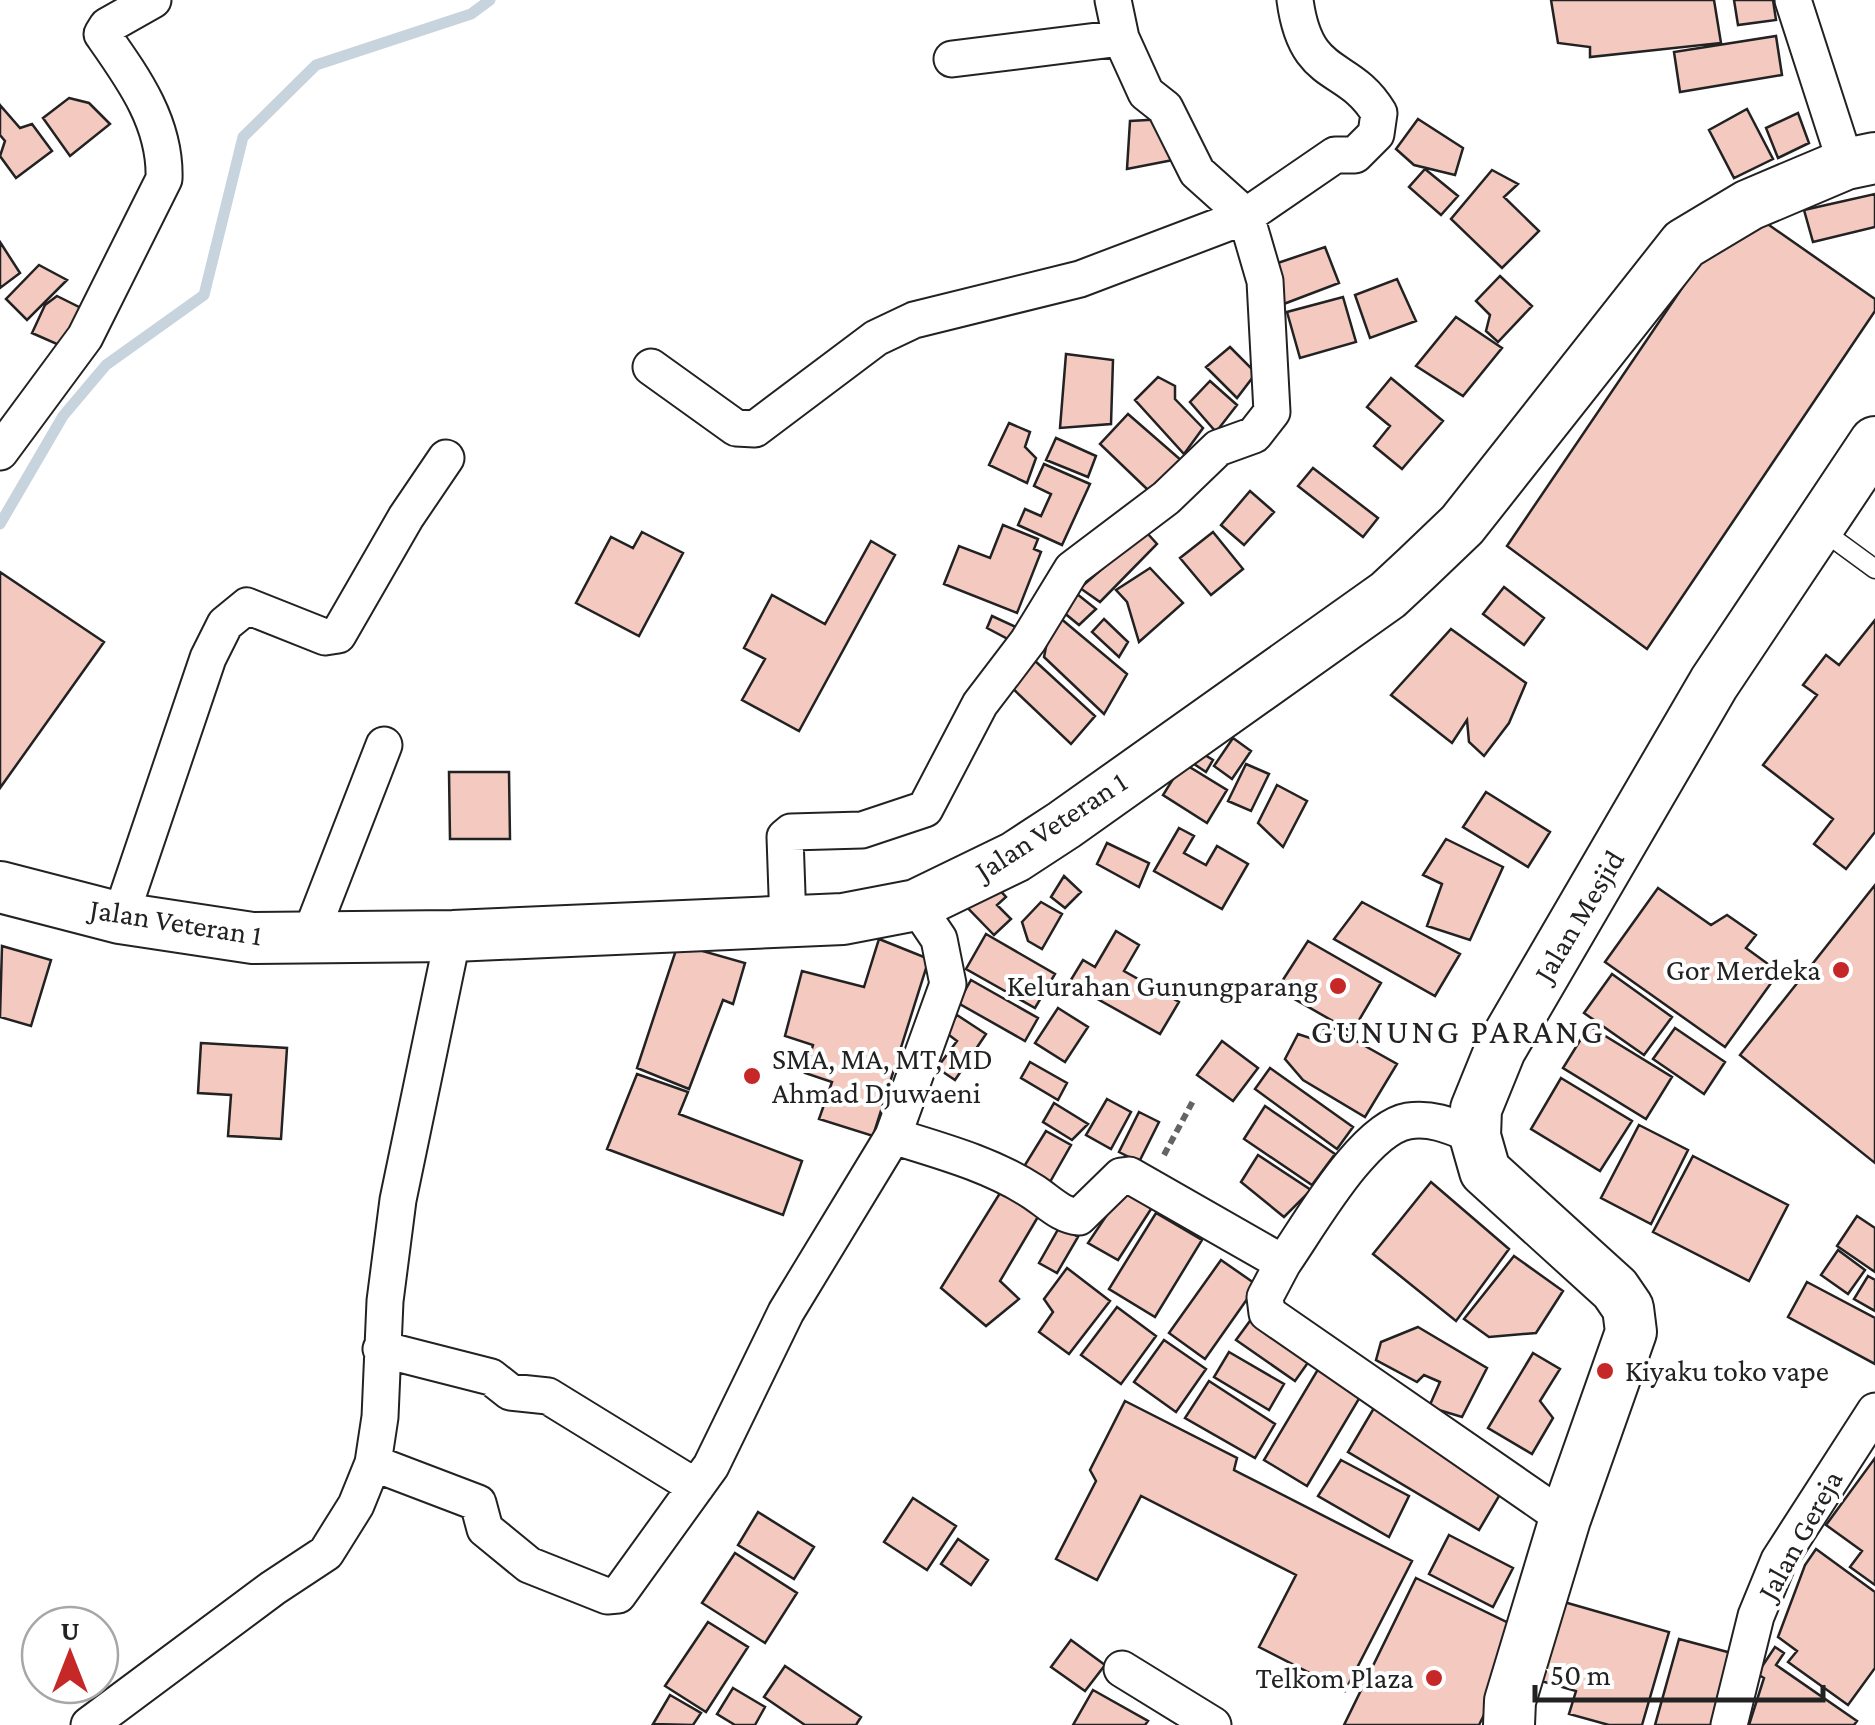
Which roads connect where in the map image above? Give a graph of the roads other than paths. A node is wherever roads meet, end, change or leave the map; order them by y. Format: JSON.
{"nodes":[{"id":1,"x":153,"y":0,"type":"edge"},
{"id":2,"x":1113,"y":0,"type":"edge"},
{"id":3,"x":1295,"y":0,"type":"edge"},
{"id":4,"x":1793,"y":0,"type":"edge"},
{"id":5,"x":1122,"y":38,"type":"junction"},
{"id":6,"x":952,"y":59,"type":"dead end"},
{"id":7,"x":1860,"y":161,"type":"edge"},
{"id":8,"x":1246,"y":216,"type":"junction"},
{"id":9,"x":651,"y":367,"type":"dead end"},
{"id":10,"x":1875,"y":442,"type":"edge"},
{"id":11,"x":0,"y":452,"type":"edge"},
{"id":12,"x":446,"y":458,"type":"dead end"},
{"id":13,"x":1818,"y":527,"type":"junction"},
{"id":14,"x":1875,"y":569,"type":"edge"},
{"id":15,"x":384,"y":745,"type":"dead end"},
{"id":16,"x":0,"y":887,"type":"edge"},
{"id":17,"x":916,"y":905,"type":"junction"},
{"id":18,"x":120,"y":918,"type":"junction"},
{"id":19,"x":788,"y":922,"type":"junction"},
{"id":20,"x":454,"y":936,"type":"junction"},
{"id":21,"x":310,"y":938,"type":"junction"},
{"id":22,"x":894,"y":1136,"type":"junction"},
{"id":23,"x":1475,"y":1136,"type":"junction"},
{"id":24,"x":1282,"y":1263,"type":"junction"},
{"id":25,"x":381,"y":1349,"type":"junction"},
{"id":26,"x":1875,"y":1411,"type":"edge"},
{"id":27,"x":372,"y":1463,"type":"junction"},
{"id":28,"x":696,"y":1488,"type":"junction"},
{"id":29,"x":1565,"y":1519,"type":"junction"},
{"id":30,"x":1122,"y":1669,"type":"dead end"},
{"id":31,"x":89,"y":1725,"type":"edge"},
{"id":32,"x":1214,"y":1725,"type":"edge"},
{"id":33,"x":1510,"y":1725,"type":"edge"},
{"id":34,"x":1729,"y":1725,"type":"edge"}],
"edges":[{"from":1,"to":11,"type":"street"},
{"from":2,"to":5,"type":"street"},
{"from":3,"to":8,"type":"street"},
{"from":4,"to":7,"type":"street"},
{"from":5,"to":6,"type":"street"},
{"from":5,"to":8,"type":"street"},
{"from":7,"to":17,"type":"street","name":"Jalan Veteran 1"},
{"from":8,"to":9,"type":"street"},
{"from":8,"to":19,"type":"street"},
{"from":10,"to":13,"type":"street","name":"Jalan Mesjid"},
{"from":12,"to":18,"type":"street"},
{"from":13,"to":14,"type":"lane"},
{"from":13,"to":23,"type":"street","name":"Jalan Mesjid"},
{"from":15,"to":21,"type":"street"},
{"from":16,"to":18,"type":"street","name":"Jalan Veteran 1"},
{"from":17,"to":19,"type":"street","name":"Jalan Veteran 1"},
{"from":17,"to":22,"type":"street"},
{"from":18,"to":21,"type":"street","name":"Jalan Veteran 1"},
{"from":19,"to":20,"type":"street","name":"Jalan Veteran 1"},
{"from":20,"to":21,"type":"street","name":"Jalan Veteran 1"},
{"from":20,"to":25,"type":"street"},
{"from":22,"to":24,"type":"street"},
{"from":22,"to":28,"type":"street"},
{"from":23,"to":24,"type":"street"},
{"from":23,"to":29,"type":"street"},
{"from":24,"to":29,"type":"street"},
{"from":25,"to":27,"type":"street"},
{"from":25,"to":28,"type":"street"},
{"from":26,"to":34,"type":"street","name":"Jalan Gereja"},
{"from":27,"to":28,"type":"street"},
{"from":27,"to":31,"type":"street"},
{"from":29,"to":33,"type":"street"},
{"from":30,"to":32,"type":"street"}]}
